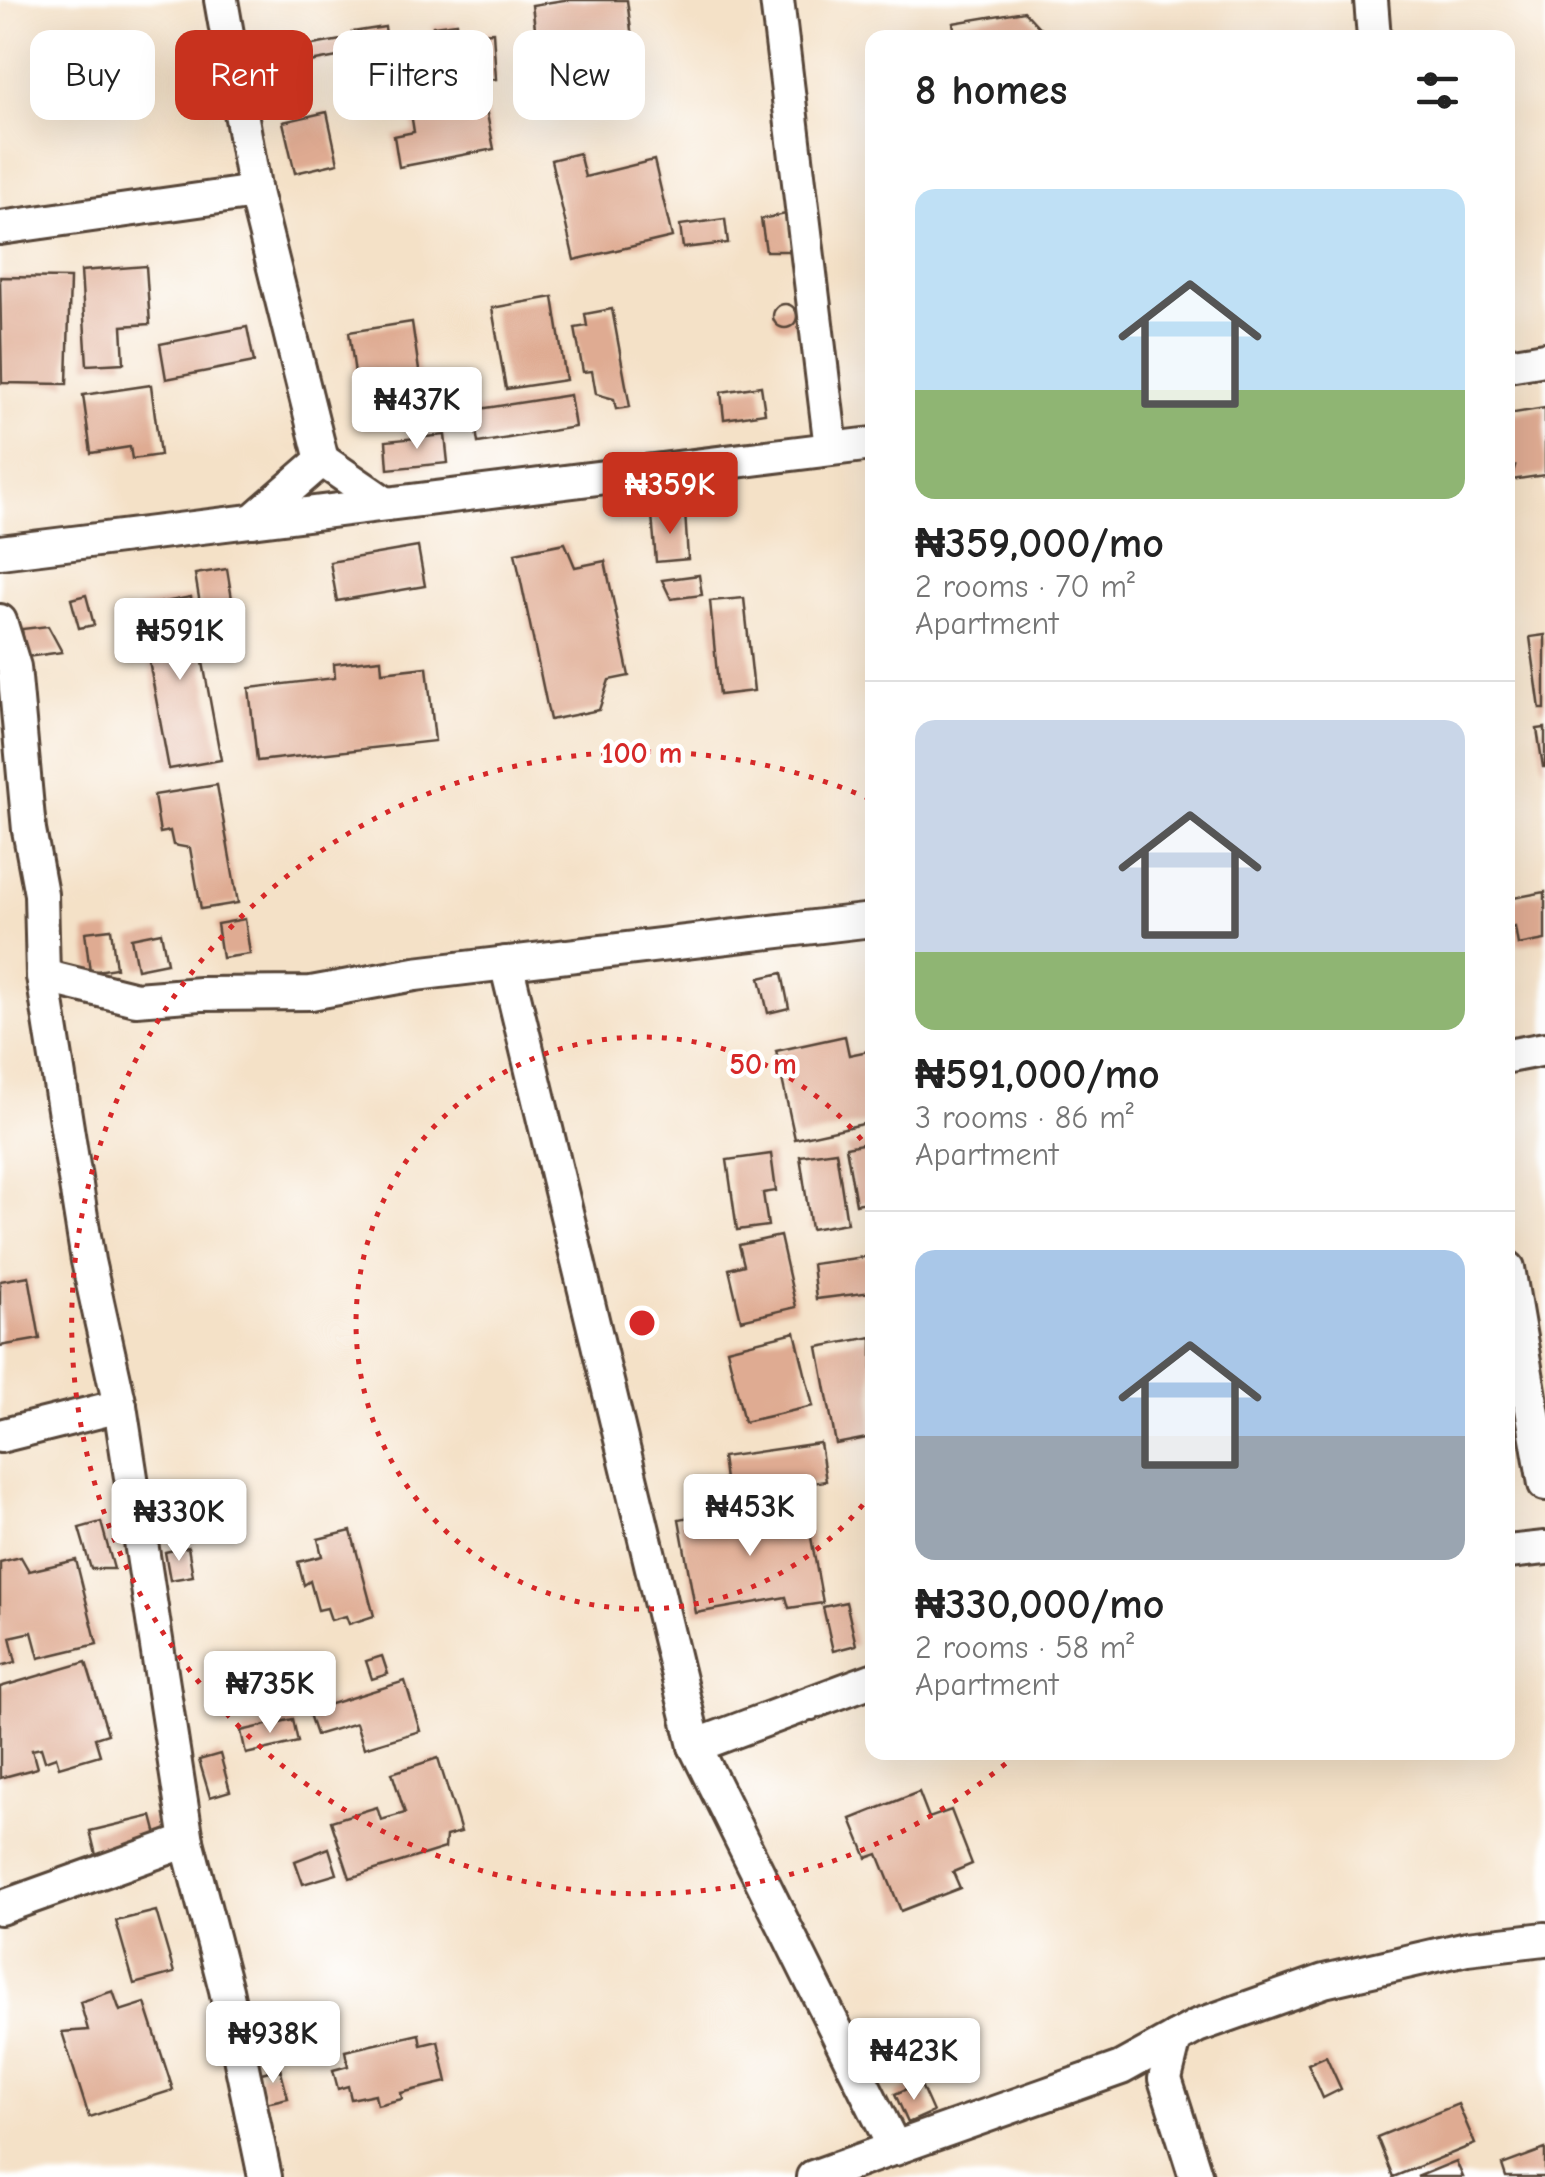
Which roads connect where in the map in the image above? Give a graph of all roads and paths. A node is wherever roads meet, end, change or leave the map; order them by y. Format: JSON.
{"nodes":[{"id":1,"x":221,"y":0,"type":"edge"},
{"id":2,"x":776,"y":0,"type":"edge"},
{"id":3,"x":1371,"y":0,"type":"edge"},
{"id":4,"x":1373,"y":30,"type":"edge"},
{"id":5,"x":255,"y":192,"type":"junction"},
{"id":6,"x":0,"y":228,"type":"edge"},
{"id":7,"x":1545,"y":358,"type":"edge"},
{"id":8,"x":1515,"y":364,"type":"edge"},
{"id":9,"x":865,"y":445,"type":"edge"},
{"id":10,"x":831,"y":448,"type":"junction"},
{"id":11,"x":322,"y":460,"type":"junction"},
{"id":12,"x":386,"y":504,"type":"junction"},
{"id":13,"x":252,"y":521,"type":"junction"},
{"id":14,"x":0,"y":552,"type":"edge"},
{"id":15,"x":0,"y":621,"type":"edge"},
{"id":16,"x":865,"y":921,"type":"edge"},
{"id":17,"x":506,"y":964,"type":"junction"},
{"id":18,"x":44,"y":976,"type":"junction"},
{"id":19,"x":1545,"y":1049,"type":"edge"},
{"id":20,"x":1515,"y":1055,"type":"edge"},
{"id":21,"x":1515,"y":1309,"type":"edge"},
{"id":22,"x":120,"y":1406,"type":"junction"},
{"id":23,"x":0,"y":1436,"type":"edge"},
{"id":24,"x":1545,"y":1484,"type":"edge"},
{"id":25,"x":1545,"y":1548,"type":"edge"},
{"id":26,"x":1515,"y":1551,"type":"edge"},
{"id":27,"x":865,"y":1683,"type":"edge"},
{"id":28,"x":695,"y":1746,"type":"junction"},
{"id":29,"x":188,"y":1841,"type":"junction"},
{"id":30,"x":0,"y":1908,"type":"edge"},
{"id":31,"x":1545,"y":1939,"type":"edge"},
{"id":32,"x":1176,"y":2038,"type":"junction"},
{"id":33,"x":1121,"y":2068,"type":"junction"},
{"id":34,"x":1165,"y":2079,"type":"junction"},
{"id":35,"x":895,"y":2149,"type":"junction"},
{"id":36,"x":265,"y":2177,"type":"edge"},
{"id":37,"x":813,"y":2177,"type":"edge"},
{"id":38,"x":1196,"y":2177,"type":"edge"}],
"edges":[{"from":1,"to":5,"type":"street"},
{"from":2,"to":10,"type":"street"},
{"from":3,"to":4,"type":"street"},
{"from":5,"to":6,"type":"street"},
{"from":5,"to":11,"type":"street"},
{"from":7,"to":8,"type":"street"},
{"from":9,"to":10,"type":"street"},
{"from":10,"to":12,"type":"street"},
{"from":11,"to":12,"type":"street"},
{"from":11,"to":13,"type":"street"},
{"from":12,"to":13,"type":"street"},
{"from":13,"to":14,"type":"street"},
{"from":15,"to":18,"type":"street"},
{"from":16,"to":17,"type":"street"},
{"from":17,"to":18,"type":"street"},
{"from":17,"to":28,"type":"street"},
{"from":18,"to":22,"type":"street"},
{"from":19,"to":20,"type":"street"},
{"from":21,"to":24,"type":"street"},
{"from":22,"to":23,"type":"street"},
{"from":22,"to":29,"type":"street"},
{"from":25,"to":26,"type":"street"},
{"from":27,"to":28,"type":"street"},
{"from":28,"to":35,"type":"street"},
{"from":29,"to":30,"type":"street"},
{"from":29,"to":36,"type":"street"},
{"from":31,"to":32,"type":"street"},
{"from":32,"to":33,"type":"street"},
{"from":32,"to":34,"type":"street"},
{"from":33,"to":34,"type":"street"},
{"from":33,"to":35,"type":"street"},
{"from":34,"to":38,"type":"street"},
{"from":35,"to":37,"type":"street"}]}
